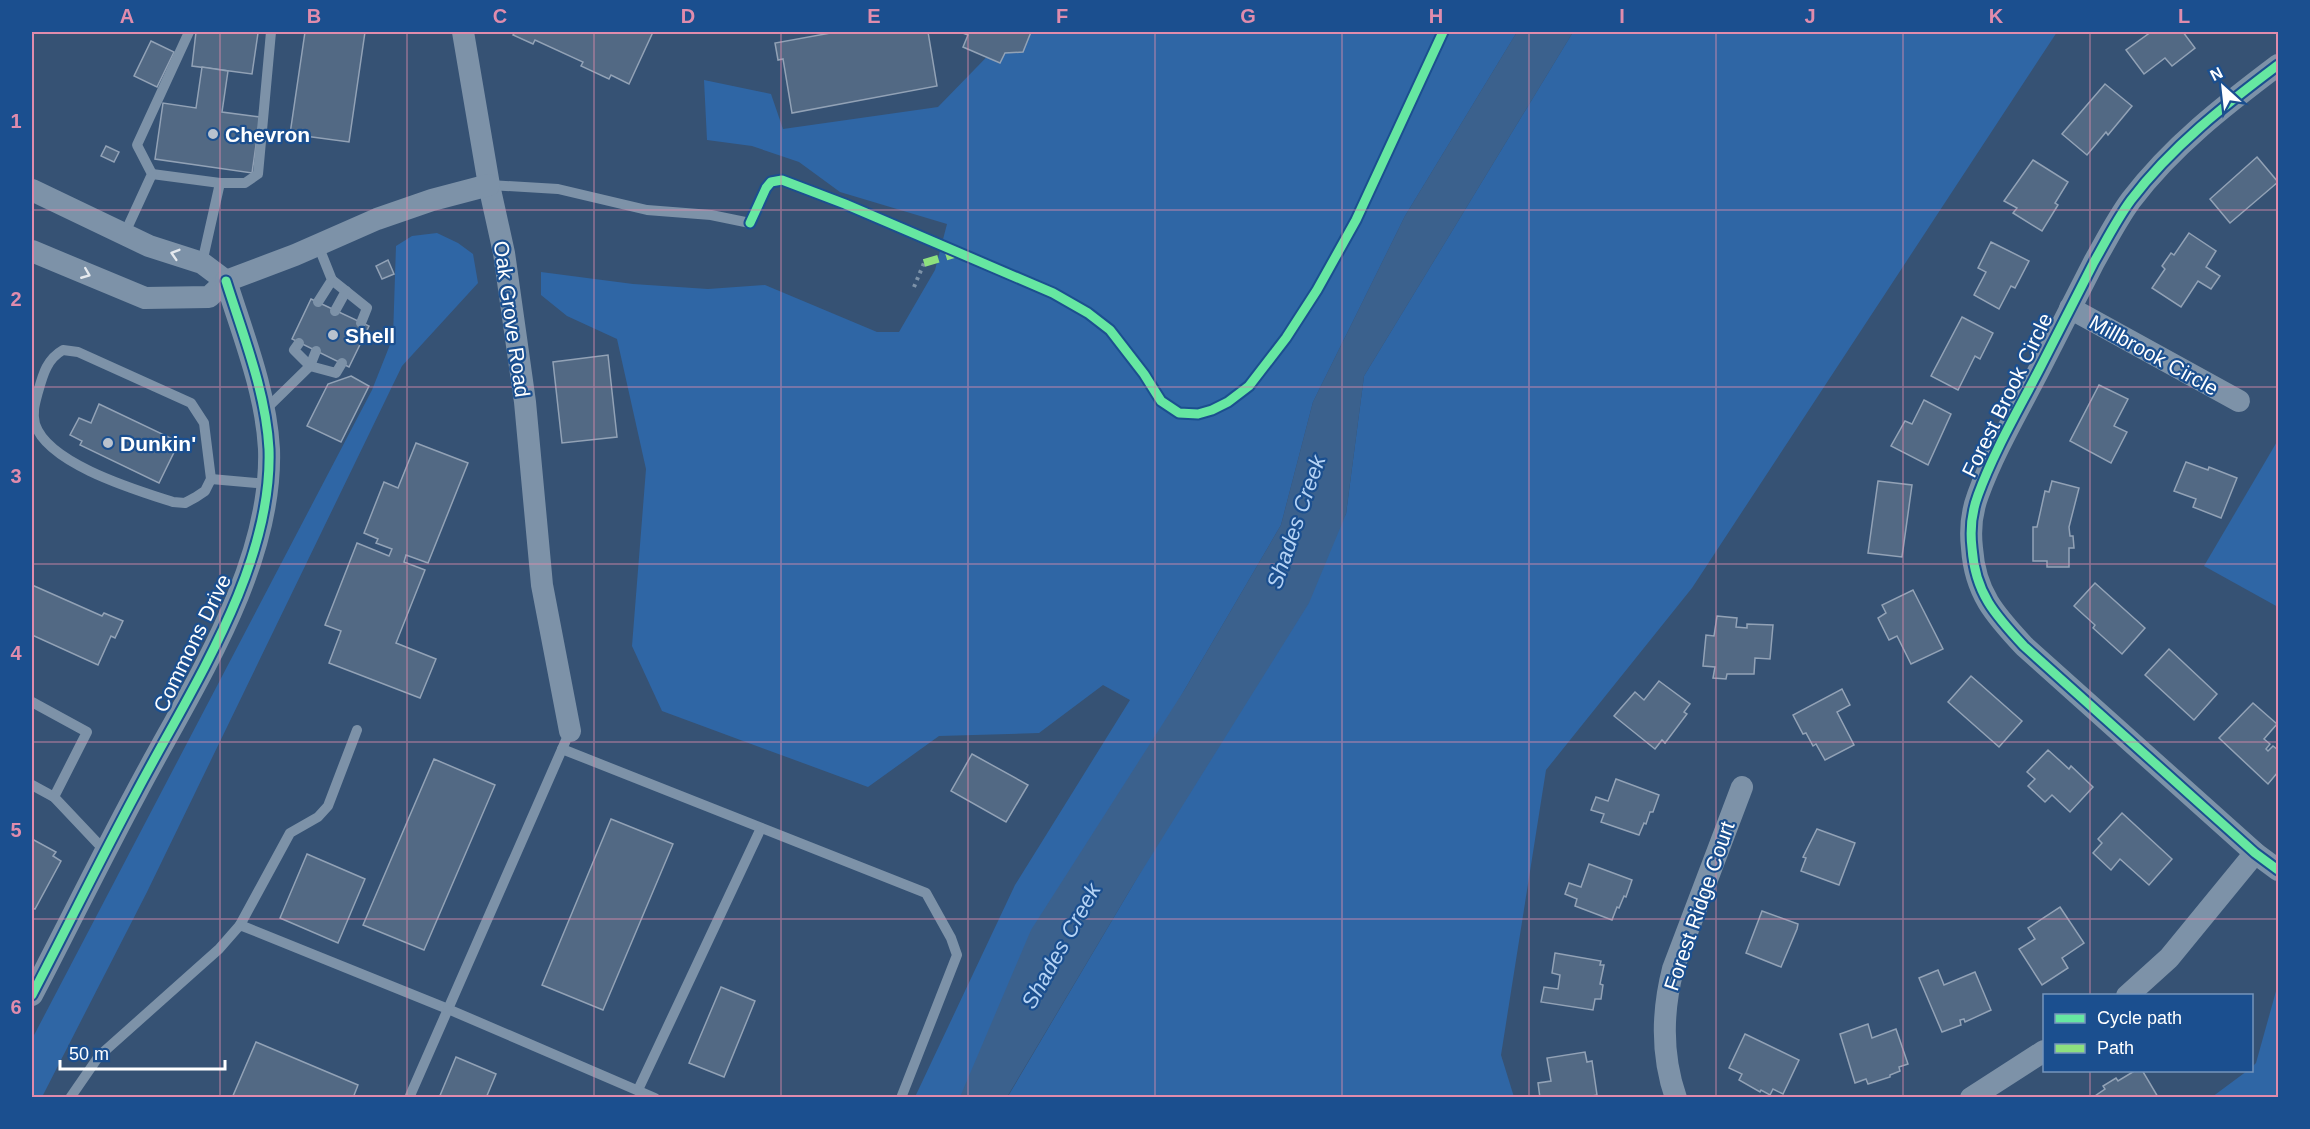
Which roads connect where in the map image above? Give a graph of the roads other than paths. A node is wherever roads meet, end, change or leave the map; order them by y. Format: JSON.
{"nodes":[{"id":1,"x":189,"y":32,"type":"edge"},
{"id":2,"x":272,"y":32,"type":"edge"},
{"id":3,"x":463,"y":32,"type":"edge"},
{"id":4,"x":2278,"y":65,"type":"edge"},
{"id":5,"x":152,"y":174,"type":"junction"},
{"id":6,"x":220,"y":183,"type":"junction"},
{"id":7,"x":489,"y":185,"type":"junction"},
{"id":8,"x":32,"y":190,"type":"edge"},
{"id":9,"x":750,"y":223,"type":"dead end"},
{"id":10,"x":124,"y":235,"type":"junction"},
{"id":11,"x":318,"y":245,"type":"junction"},
{"id":12,"x":32,"y":251,"type":"edge"},
{"id":13,"x":202,"y":262,"type":"junction"},
{"id":14,"x":332,"y":280,"type":"junction"},
{"id":15,"x":226,"y":281,"type":"junction"},
{"id":16,"x":346,"y":291,"type":"junction"},
{"id":17,"x":318,"y":302,"type":"dead end"},
{"id":18,"x":2070,"y":308,"type":"junction"},
{"id":19,"x":335,"y":311,"type":"dead end"},
{"id":20,"x":361,"y":323,"type":"dead end"},
{"id":21,"x":298,"y":343,"type":"dead end"},
{"id":22,"x":316,"y":351,"type":"dead end"},
{"id":23,"x":342,"y":363,"type":"dead end"},
{"id":24,"x":310,"y":366,"type":"junction"},
{"id":25,"x":2239,"y":401,"type":"dead end"},
{"id":26,"x":264,"y":412,"type":"junction"},
{"id":27,"x":211,"y":479,"type":"junction"},
{"id":28,"x":267,"y":484,"type":"junction"},
{"id":29,"x":32,"y":702,"type":"edge"},
{"id":30,"x":357,"y":730,"type":"dead end"},
{"id":31,"x":566,"y":740,"type":"junction"},
{"id":32,"x":32,"y":785,"type":"edge"},
{"id":33,"x":1742,"y":787,"type":"dead end"},
{"id":34,"x":54,"y":797,"type":"junction"},
{"id":35,"x":761,"y":828,"type":"junction"},
{"id":36,"x":105,"y":851,"type":"junction"},
{"id":37,"x":2255,"y":853,"type":"junction"},
{"id":38,"x":2278,"y":870,"type":"edge"},
{"id":39,"x":240,"y":925,"type":"junction"},
{"id":40,"x":32,"y":991,"type":"edge"},
{"id":41,"x":2129,"y":994,"type":"edge"},
{"id":42,"x":448,"y":1009,"type":"junction"},
{"id":43,"x":2043,"y":1052,"type":"edge"},
{"id":44,"x":638,"y":1090,"type":"junction"},
{"id":45,"x":70,"y":1098,"type":"edge"},
{"id":46,"x":409,"y":1098,"type":"edge"},
{"id":47,"x":655,"y":1098,"type":"edge"},
{"id":48,"x":901,"y":1098,"type":"edge"},
{"id":49,"x":1676,"y":1098,"type":"edge"},
{"id":50,"x":1971,"y":1098,"type":"edge"}],
"edges":[{"from":1,"to":5,"type":"lane"},
{"from":2,"to":6,"type":"lane"},
{"from":3,"to":7,"type":"street","name":"Oak Grove Road"},
{"from":4,"to":18,"type":"street","name":"Forest Brook Circle"},
{"from":5,"to":6,"type":"lane"},
{"from":5,"to":10,"type":"lane"},
{"from":6,"to":13,"type":"lane"},
{"from":7,"to":9,"type":"lane"},
{"from":7,"to":11,"type":"street"},
{"from":7,"to":31,"type":"street","name":"Oak Grove Road"},
{"from":8,"to":10,"type":"street"},
{"from":13,"to":10,"type":"street","one_way":true},
{"from":11,"to":14,"type":"lane"},
{"from":11,"to":15,"type":"street"},
{"from":12,"to":15,"type":"street","one_way":true},
{"from":13,"to":15,"type":"street"},
{"from":14,"to":16,"type":"lane"},
{"from":14,"to":17,"type":"lane"},
{"from":15,"to":26,"type":"street","name":"Commons Drive"},
{"from":16,"to":19,"type":"lane"},
{"from":16,"to":20,"type":"lane"},
{"from":18,"to":25,"type":"street","name":"Millbrook Circle"},
{"from":18,"to":37,"type":"street","name":"Forest Brook Circle"},
{"from":21,"to":24,"type":"lane"},
{"from":22,"to":24,"type":"lane"},
{"from":23,"to":24,"type":"lane"},
{"from":24,"to":26,"type":"lane"},
{"from":26,"to":28,"type":"street","name":"Commons Drive"},
{"from":27,"to":27,"type":"lane"},
{"from":27,"to":28,"type":"lane"},
{"from":28,"to":36,"type":"street","name":"Commons Drive"},
{"from":29,"to":34,"type":"lane"},
{"from":30,"to":39,"type":"lane"},
{"from":31,"to":35,"type":"lane"},
{"from":31,"to":42,"type":"lane"},
{"from":32,"to":34,"type":"lane"},
{"from":33,"to":49,"type":"street","name":"Forest Ridge Court"},
{"from":34,"to":36,"type":"lane"},
{"from":35,"to":44,"type":"lane"},
{"from":35,"to":48,"type":"lane"},
{"from":36,"to":40,"type":"street","name":"Commons Drive"},
{"from":37,"to":38,"type":"street","name":"Forest Brook Circle"},
{"from":37,"to":41,"type":"street"},
{"from":39,"to":42,"type":"lane"},
{"from":39,"to":45,"type":"lane"},
{"from":42,"to":44,"type":"lane"},
{"from":42,"to":46,"type":"lane"},
{"from":43,"to":50,"type":"street"},
{"from":44,"to":47,"type":"lane"}]}
